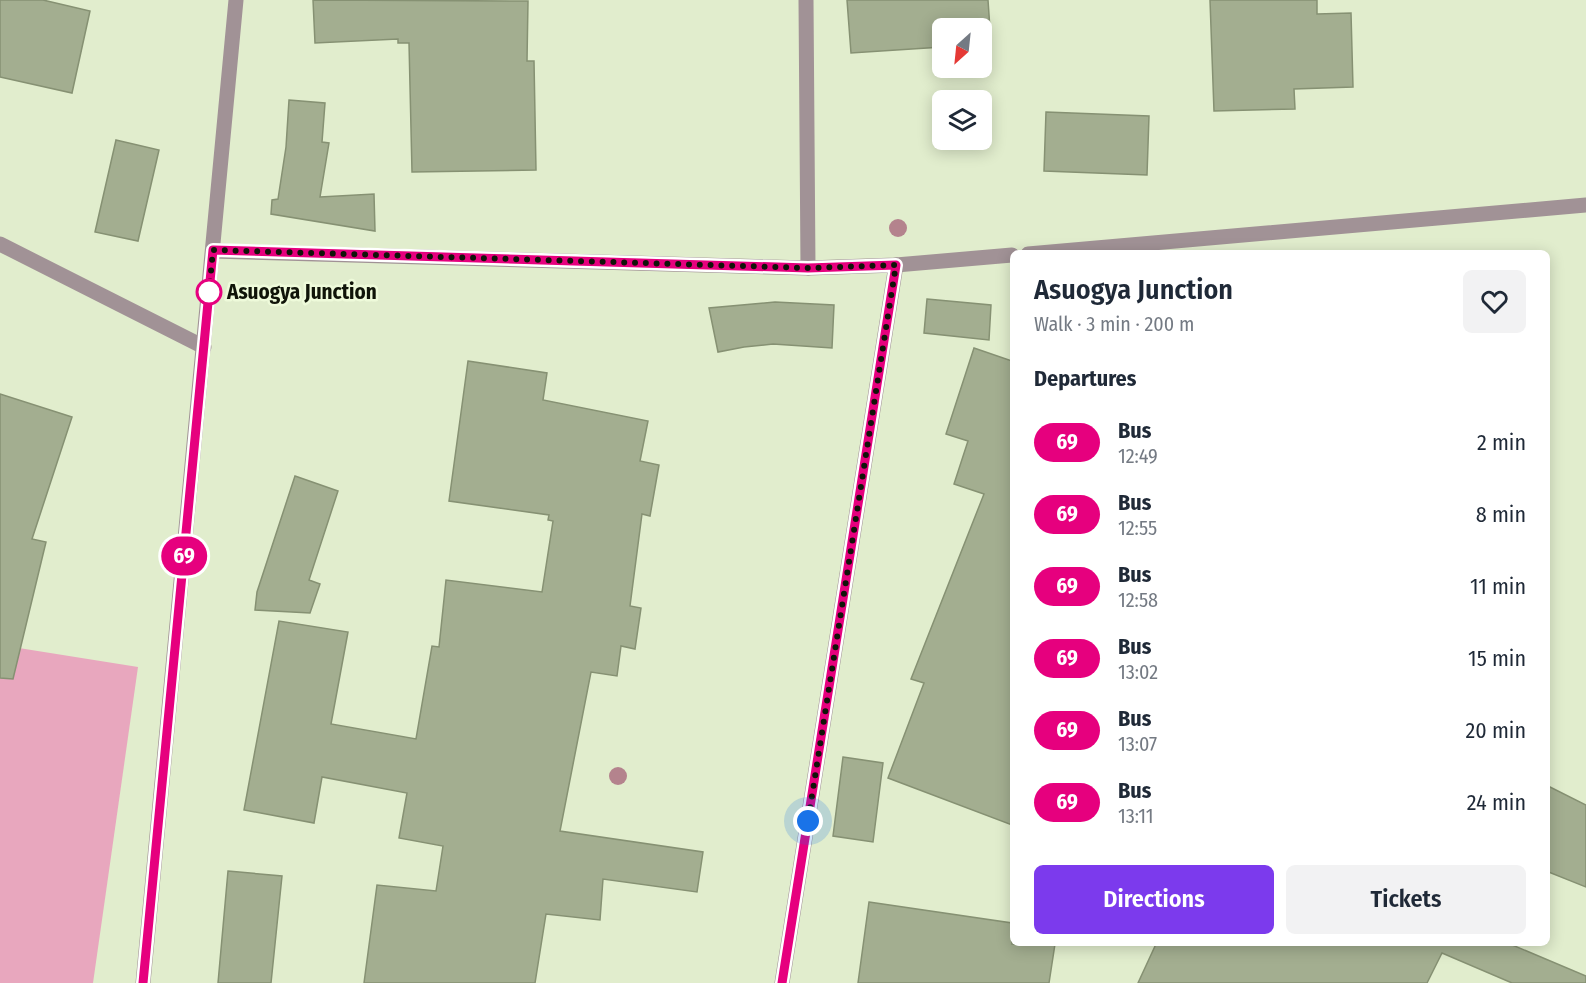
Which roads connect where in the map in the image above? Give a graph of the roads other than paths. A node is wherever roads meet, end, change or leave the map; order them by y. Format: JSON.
{"nodes":[{"id":1,"x":236,"y":0,"type":"edge"},
{"id":2,"x":806,"y":0,"type":"edge"},
{"id":3,"x":1586,"y":206,"type":"edge"},
{"id":4,"x":0,"y":244,"type":"edge"},
{"id":5,"x":213,"y":250,"type":"junction"},
{"id":6,"x":1074,"y":250,"type":"edge"},
{"id":7,"x":1010,"y":255,"type":"edge"},
{"id":8,"x":896,"y":265,"type":"junction"},
{"id":9,"x":808,"y":268,"type":"junction"},
{"id":10,"x":204,"y":347,"type":"junction"},
{"id":11,"x":143,"y":983,"type":"edge"},
{"id":12,"x":782,"y":983,"type":"edge"}],
"edges":[{"from":1,"to":5,"type":"street"},
{"from":2,"to":9,"type":"street"},
{"from":3,"to":6,"type":"street"},
{"from":4,"to":10,"type":"street"},
{"from":5,"to":9,"type":"street"},
{"from":5,"to":10,"type":"street"},
{"from":7,"to":8,"type":"street"},
{"from":8,"to":9,"type":"street"},
{"from":8,"to":12,"type":"street"},
{"from":10,"to":11,"type":"street"}]}
